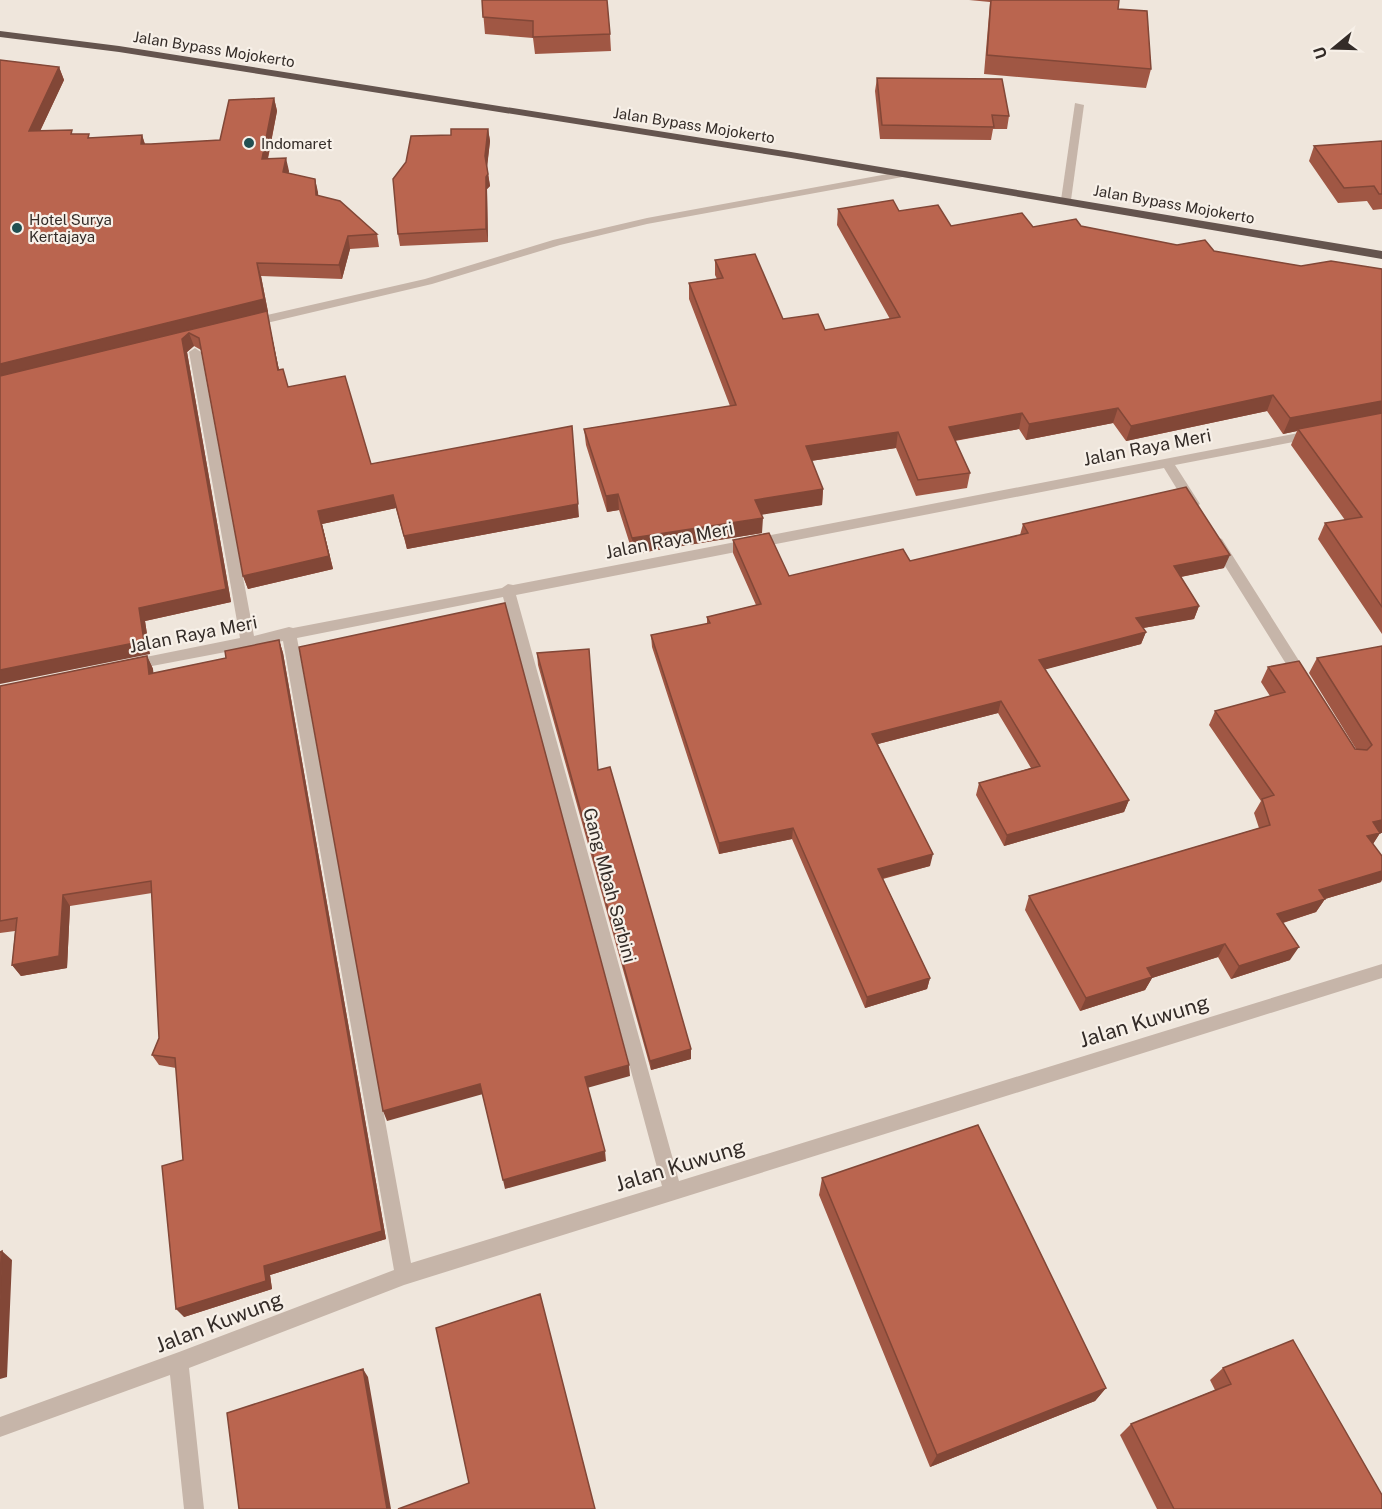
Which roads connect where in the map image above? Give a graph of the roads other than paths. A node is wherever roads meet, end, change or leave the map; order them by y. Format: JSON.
{"nodes":[{"id":1,"x":0,"y":33,"type":"edge"},
{"id":2,"x":1079,"y":105,"type":"dead end"},
{"id":3,"x":904,"y":174,"type":"junction"},
{"id":4,"x":1066,"y":201,"type":"junction"},
{"id":5,"x":1382,"y":255,"type":"edge"},
{"id":6,"x":241,"y":325,"type":"edge"},
{"id":7,"x":195,"y":351,"type":"edge"},
{"id":8,"x":1326,"y":432,"type":"edge"},
{"id":9,"x":1166,"y":461,"type":"junction"},
{"id":10,"x":508,"y":589,"type":"junction"},
{"id":11,"x":289,"y":632,"type":"junction"},
{"id":12,"x":248,"y":642,"type":"junction"},
{"id":13,"x":114,"y":668,"type":"edge"},
{"id":14,"x":1309,"y":688,"type":"edge"},
{"id":15,"x":1382,"y":971,"type":"edge"},
{"id":16,"x":673,"y":1191,"type":"junction"},
{"id":17,"x":404,"y":1275,"type":"junction"},
{"id":18,"x":179,"y":1362,"type":"junction"},
{"id":19,"x":0,"y":1427,"type":"edge"},
{"id":20,"x":194,"y":1509,"type":"edge"}],
"edges":[{"from":1,"to":3,"type":"highway","name":"Jalan Bypass Mojokerto"},
{"from":2,"to":4,"type":"street"},
{"from":3,"to":4,"type":"highway","name":"Jalan Bypass Mojokerto"},
{"from":3,"to":6,"type":"street"},
{"from":4,"to":5,"type":"highway","name":"Jalan Bypass Mojokerto"},
{"from":7,"to":12,"type":"street"},
{"from":8,"to":9,"type":"street","name":"Jalan Raya Meri"},
{"from":9,"to":10,"type":"street","name":"Jalan Raya Meri"},
{"from":9,"to":14,"type":"street"},
{"from":10,"to":11,"type":"street","name":"Jalan Raya Meri"},
{"from":10,"to":16,"type":"street","name":"Gang Mbah Sarbini"},
{"from":11,"to":12,"type":"street","name":"Jalan Raya Meri"},
{"from":11,"to":17,"type":"street"},
{"from":12,"to":13,"type":"street","name":"Jalan Raya Meri"},
{"from":15,"to":16,"type":"street","name":"Jalan Kuwung"},
{"from":16,"to":17,"type":"street","name":"Jalan Kuwung"},
{"from":17,"to":18,"type":"street","name":"Jalan Kuwung"},
{"from":18,"to":19,"type":"street","name":"Jalan Kuwung"},
{"from":18,"to":20,"type":"street"}]}
